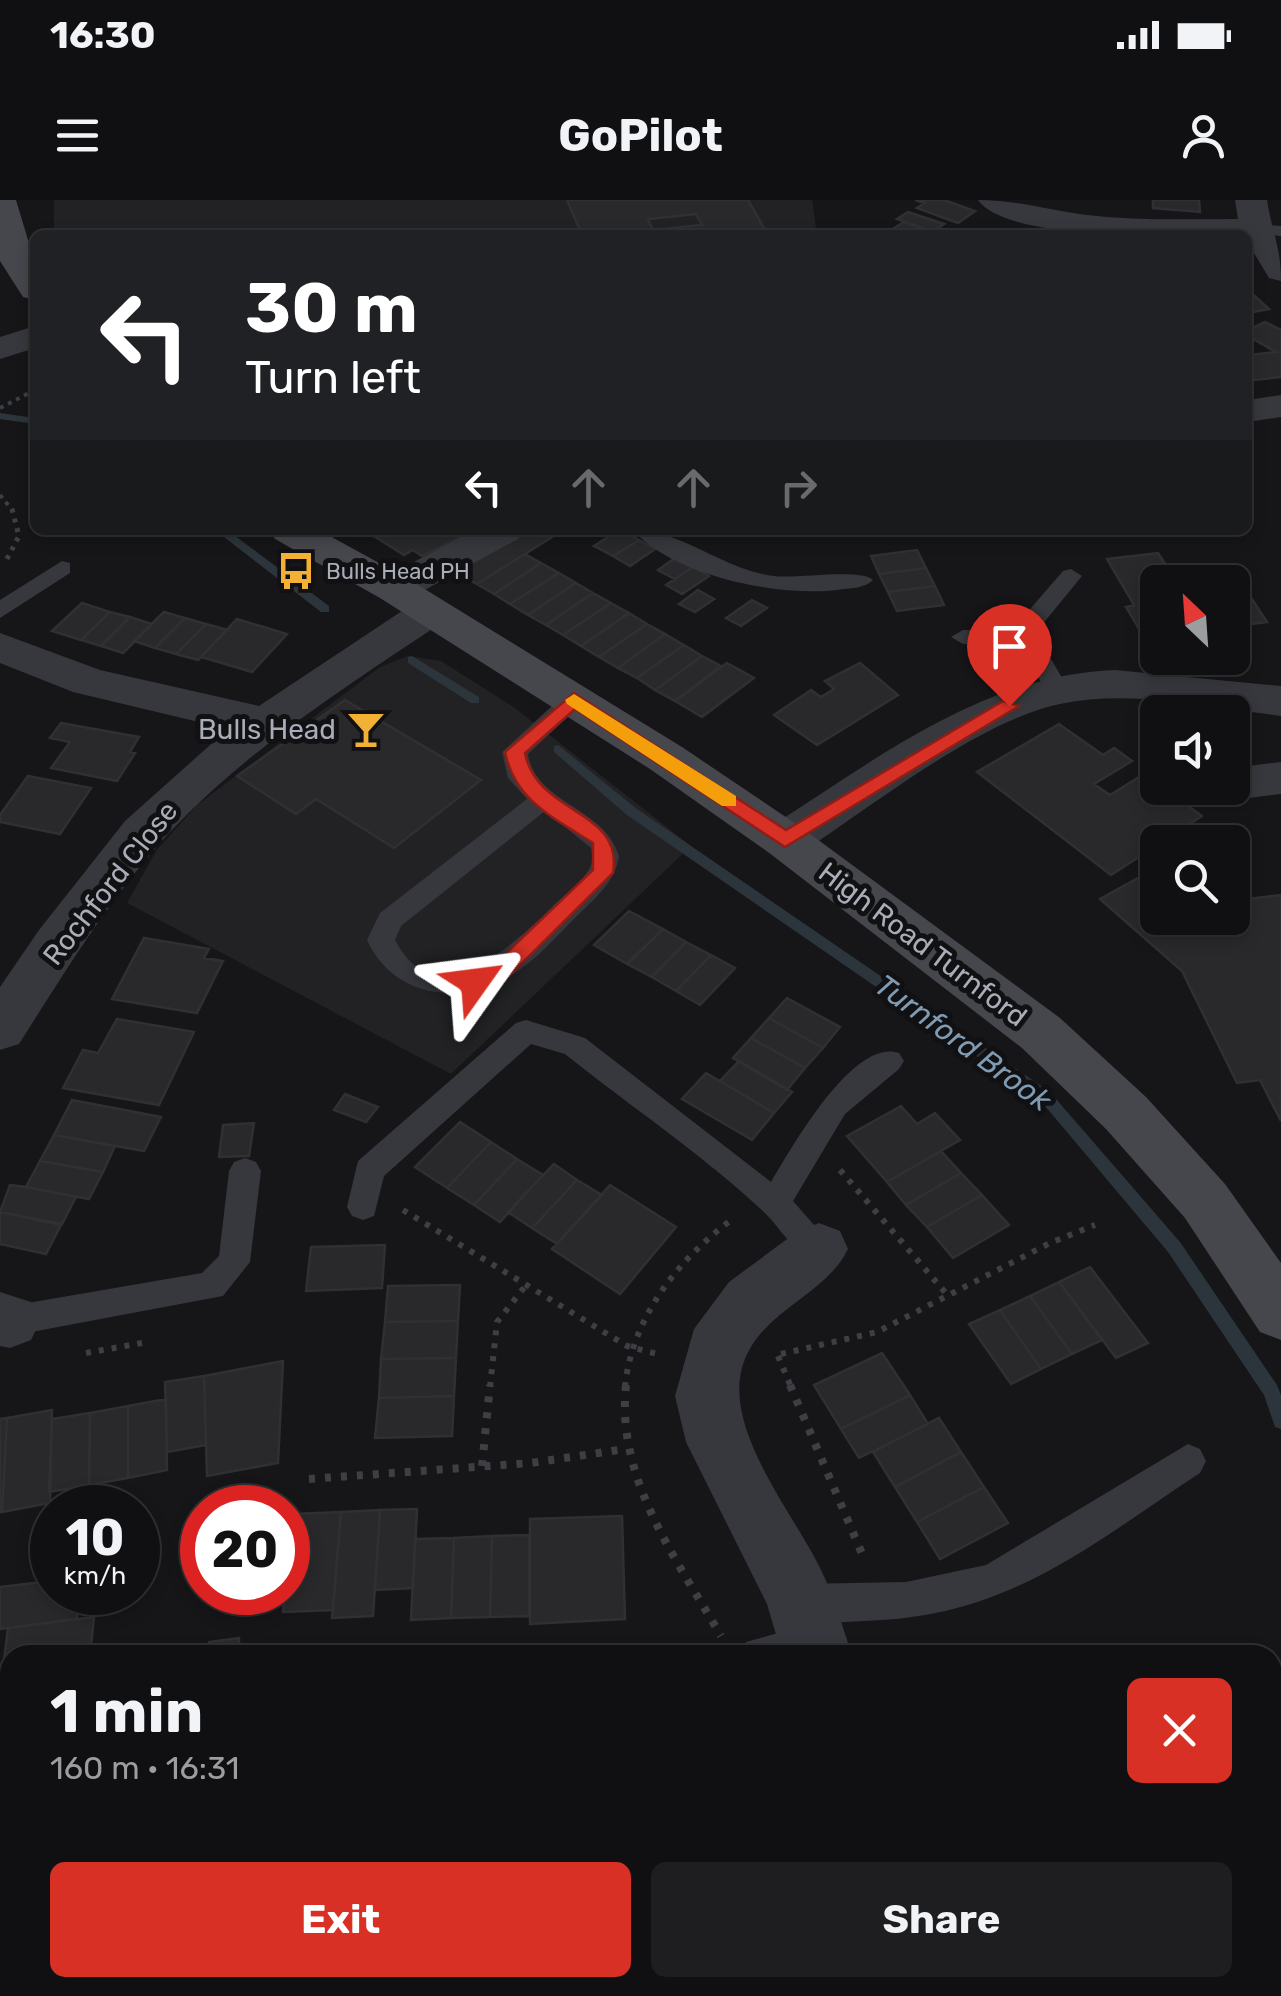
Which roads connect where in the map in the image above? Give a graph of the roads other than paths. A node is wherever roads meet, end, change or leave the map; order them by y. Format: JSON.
{"nodes":[{"id":1,"x":994,"y":200,"type":"edge"},
{"id":2,"x":6,"y":204,"type":"edge"},
{"id":3,"x":1035,"y":214,"type":"junction"},
{"id":4,"x":1262,"y":220,"type":"edge"},
{"id":5,"x":1004,"y":230,"type":"edge"},
{"id":6,"x":1281,"y":271,"type":"edge"},
{"id":7,"x":30,"y":282,"type":"edge"},
{"id":8,"x":30,"y":339,"type":"edge"},
{"id":9,"x":0,"y":348,"type":"edge"},
{"id":10,"x":298,"y":535,"type":"edge"},
{"id":11,"x":498,"y":535,"type":"edge"},
{"id":12,"x":653,"y":535,"type":"edge"},
{"id":13,"x":62,"y":568,"type":"dead end"},
{"id":14,"x":1071,"y":576,"type":"dead end"},
{"id":15,"x":862,"y":580,"type":"dead end"},
{"id":16,"x":412,"y":601,"type":"junction"},
{"id":17,"x":0,"y":612,"type":"edge"},
{"id":18,"x":1019,"y":636,"type":"junction"},
{"id":19,"x":963,"y":637,"type":"dead end"},
{"id":20,"x":0,"y":647,"type":"edge"},
{"id":21,"x":1057,"y":690,"type":"junction"},
{"id":22,"x":574,"y":700,"type":"junction"},
{"id":23,"x":1281,"y":700,"type":"edge"},
{"id":24,"x":268,"y":722,"type":"junction"},
{"id":25,"x":1281,"y":778,"type":"edge"},
{"id":26,"x":1250,"y":782,"type":"edge"},
{"id":27,"x":542,"y":800,"type":"junction"},
{"id":28,"x":785,"y":840,"type":"junction"},
{"id":29,"x":0,"y":1029,"type":"edge"},
{"id":30,"x":889,"y":1061,"type":"dead end"},
{"id":31,"x":245,"y":1171,"type":"dead end"},
{"id":32,"x":774,"y":1202,"type":"junction"},
{"id":33,"x":363,"y":1207,"type":"road end"},
{"id":34,"x":819,"y":1248,"type":"joint"},
{"id":35,"x":1281,"y":1313,"type":"edge"},
{"id":36,"x":5,"y":1320,"type":"edge"},
{"id":37,"x":1188,"y":1461,"type":"dead end"},
{"id":38,"x":797,"y":1639,"type":"edge"}],
"edges":[{"from":1,"to":3,"type":"street"},
{"from":2,"to":7,"type":"main road"},
{"from":3,"to":4,"type":"street"},
{"from":3,"to":5,"type":"street"},
{"from":4,"to":6,"type":"street"},
{"from":8,"to":9,"type":"street"},
{"from":10,"to":16,"type":"main road","name":"High Road Turnford"},
{"from":11,"to":16,"type":"street","name":"Rochford Close"},
{"from":12,"to":15,"type":"lane"},
{"from":13,"to":17,"type":"lane"},
{"from":14,"to":18,"type":"lane"},
{"from":16,"to":22,"type":"main road","name":"High Road Turnford"},
{"from":16,"to":24,"type":"street","name":"Rochford Close"},
{"from":18,"to":19,"type":"lane"},
{"from":18,"to":21,"type":"lane"},
{"from":20,"to":24,"type":"street"},
{"from":21,"to":23,"type":"street"},
{"from":21,"to":28,"type":"street"},
{"from":22,"to":27,"type":"lane"},
{"from":22,"to":28,"type":"main road","name":"High Road Turnford"},
{"from":24,"to":29,"type":"street","name":"Rochford Close"},
{"from":25,"to":26,"type":"street"},
{"from":27,"to":27,"type":"lane"},
{"from":28,"to":35,"type":"main road","name":"High Road Turnford"},
{"from":30,"to":32,"type":"lane"},
{"from":31,"to":36,"type":"lane"},
{"from":32,"to":33,"type":"lane"},
{"from":32,"to":34,"type":"lane"},
{"from":34,"to":38,"type":"street"},
{"from":37,"to":38,"type":"lane"}]}
